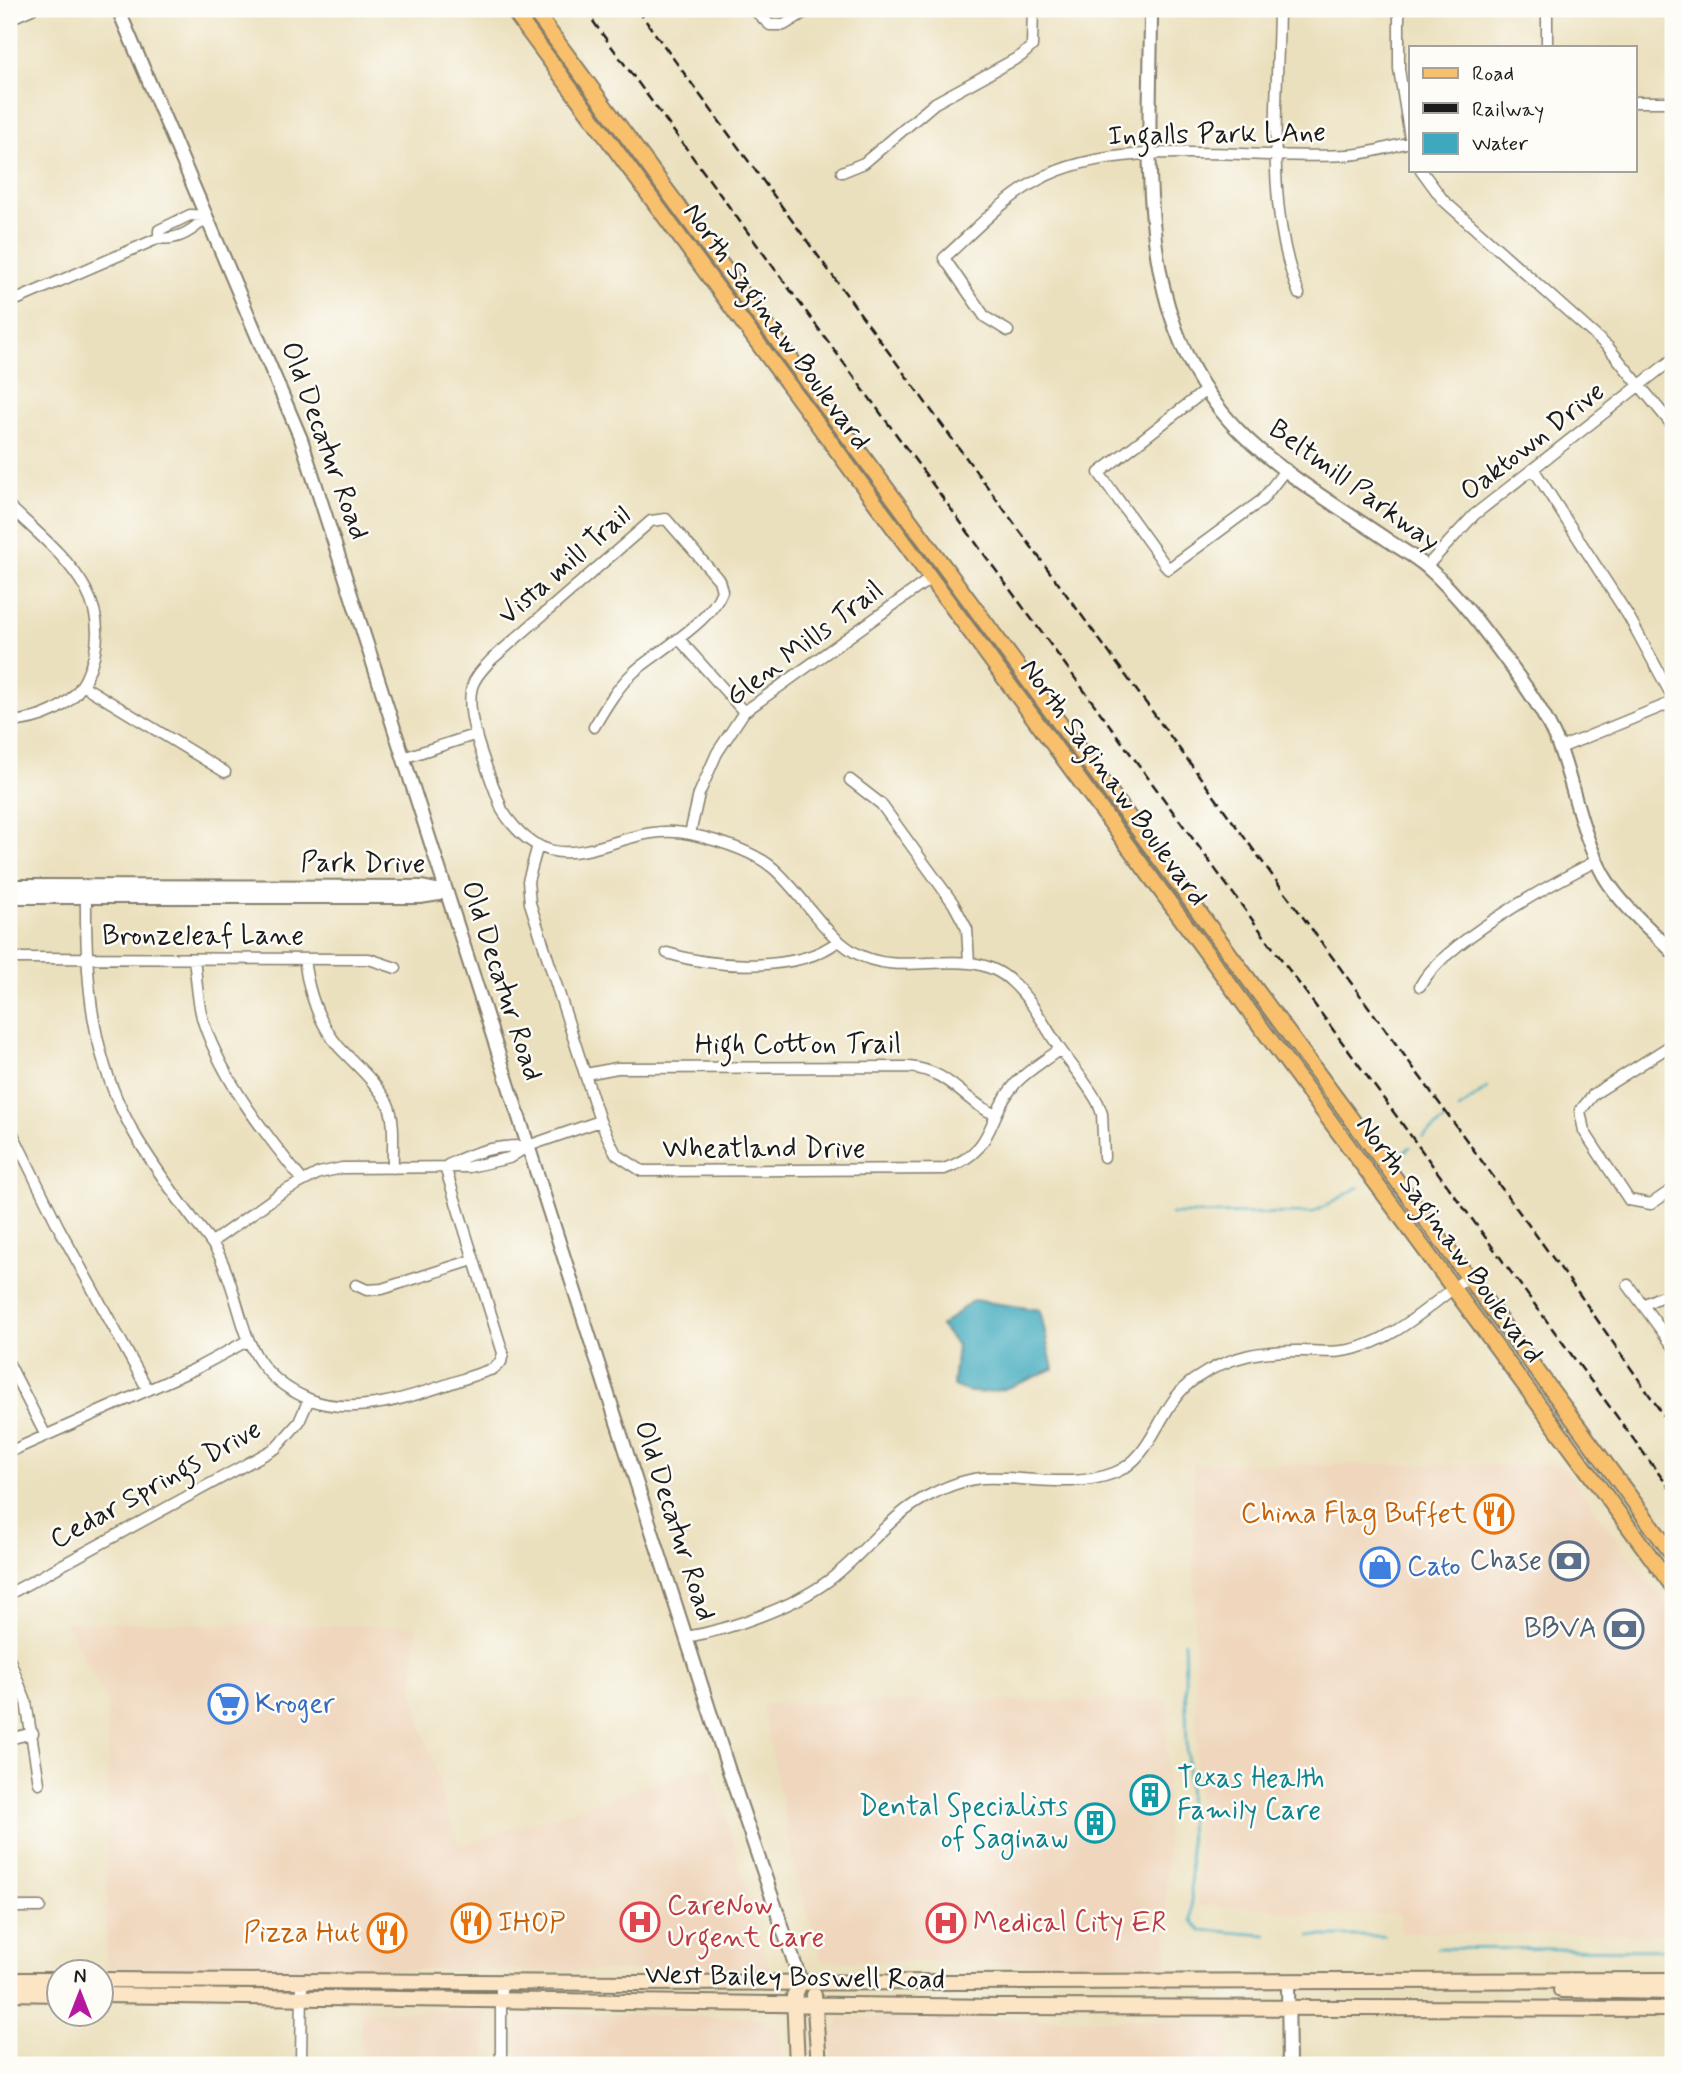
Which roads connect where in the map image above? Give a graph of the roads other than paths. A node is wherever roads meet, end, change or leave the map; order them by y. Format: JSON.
{"nodes":[{"id":1,"x":32,"y":9,"type":"edge"},
{"id":2,"x":118,"y":9,"type":"edge"},
{"id":3,"x":512,"y":9,"type":"edge"},
{"id":4,"x":534,"y":9,"type":"edge"},
{"id":5,"x":753,"y":9,"type":"edge"},
{"id":6,"x":810,"y":9,"type":"edge"},
{"id":7,"x":1033,"y":9,"type":"edge"},
{"id":8,"x":1151,"y":9,"type":"edge"},
{"id":9,"x":1279,"y":9,"type":"edge"},
{"id":10,"x":1399,"y":9,"type":"edge"},
{"id":11,"x":1547,"y":9,"type":"edge"},
{"id":12,"x":9,"y":19,"type":"edge"},
{"id":13,"x":1547,"y":46,"type":"edge"},
{"id":14,"x":1636,"y":102,"type":"edge"},
{"id":15,"x":1673,"y":102,"type":"edge"},
{"id":16,"x":1409,"y":136,"type":"edge"},
{"id":17,"x":1409,"y":143,"type":"edge"},
{"id":18,"x":1151,"y":155,"type":"junction"},
{"id":19,"x":1278,"y":156,"type":"junction"},
{"id":20,"x":842,"y":172,"type":"dead end"},
{"id":21,"x":1422,"y":172,"type":"edge"},
{"id":22,"x":207,"y":216,"type":"junction"},
{"id":23,"x":1299,"y":293,"type":"dead end"},
{"id":24,"x":9,"y":303,"type":"edge"},
{"id":25,"x":1008,"y":331,"type":"dead end"},
{"id":26,"x":1673,"y":359,"type":"edge"},
{"id":27,"x":1640,"y":386,"type":"junction"},
{"id":28,"x":1206,"y":390,"type":"junction"},
{"id":29,"x":1673,"y":426,"type":"edge"},
{"id":30,"x":1286,"y":469,"type":"junction"},
{"id":31,"x":1534,"y":470,"type":"junction"},
{"id":32,"x":9,"y":506,"type":"edge"},
{"id":33,"x":1426,"y":567,"type":"junction"},
{"id":34,"x":931,"y":578,"type":"junction"},
{"id":35,"x":679,"y":639,"type":"junction"},
{"id":36,"x":82,"y":685,"type":"junction"},
{"id":37,"x":1673,"y":700,"type":"edge"},
{"id":38,"x":744,"y":712,"type":"junction"},
{"id":39,"x":9,"y":722,"type":"edge"},
{"id":40,"x":594,"y":727,"type":"dead end"},
{"id":41,"x":477,"y":734,"type":"junction"},
{"id":42,"x":1560,"y":748,"type":"junction"},
{"id":43,"x":403,"y":758,"type":"junction"},
{"id":44,"x":225,"y":772,"type":"dead end"},
{"id":45,"x":850,"y":780,"type":"dead end"},
{"id":46,"x":690,"y":834,"type":"junction"},
{"id":47,"x":538,"y":845,"type":"junction"},
{"id":48,"x":1596,"y":861,"type":"junction"},
{"id":49,"x":9,"y":886,"type":"edge"},
{"id":50,"x":86,"y":892,"type":"junction"},
{"id":51,"x":446,"y":892,"type":"junction"},
{"id":52,"x":9,"y":897,"type":"edge"},
{"id":53,"x":838,"y":941,"type":"junction"},
{"id":54,"x":1673,"y":952,"type":"edge"},
{"id":55,"x":667,"y":953,"type":"dead end"},
{"id":56,"x":9,"y":958,"type":"edge"},
{"id":57,"x":86,"y":958,"type":"junction"},
{"id":58,"x":304,"y":958,"type":"junction"},
{"id":59,"x":194,"y":959,"type":"junction"},
{"id":60,"x":969,"y":962,"type":"junction"},
{"id":61,"x":396,"y":968,"type":"dead end"},
{"id":62,"x":1420,"y":986,"type":"dead end"},
{"id":63,"x":1673,"y":1044,"type":"edge"},
{"id":64,"x":1060,"y":1049,"type":"junction"},
{"id":65,"x":586,"y":1074,"type":"junction"},
{"id":66,"x":996,"y":1115,"type":"junction"},
{"id":67,"x":600,"y":1121,"type":"junction"},
{"id":68,"x":9,"y":1126,"type":"edge"},
{"id":69,"x":528,"y":1146,"type":"junction"},
{"id":70,"x":1104,"y":1157,"type":"dead end"},
{"id":71,"x":445,"y":1167,"type":"junction"},
{"id":72,"x":393,"y":1168,"type":"junction"},
{"id":73,"x":302,"y":1180,"type":"junction"},
{"id":74,"x":1673,"y":1189,"type":"edge"},
{"id":75,"x":212,"y":1242,"type":"junction"},
{"id":76,"x":473,"y":1259,"type":"junction"},
{"id":77,"x":1468,"y":1277,"type":"junction"},
{"id":78,"x":1628,"y":1285,"type":"dead end"},
{"id":79,"x":356,"y":1286,"type":"dead end"},
{"id":80,"x":1454,"y":1287,"type":"junction"},
{"id":81,"x":1673,"y":1297,"type":"edge"},
{"id":82,"x":1643,"y":1305,"type":"junction"},
{"id":83,"x":247,"y":1341,"type":"junction"},
{"id":84,"x":1673,"y":1346,"type":"edge"},
{"id":85,"x":9,"y":1364,"type":"edge"},
{"id":86,"x":148,"y":1390,"type":"junction"},
{"id":87,"x":309,"y":1399,"type":"junction"},
{"id":88,"x":45,"y":1434,"type":"junction"},
{"id":89,"x":9,"y":1452,"type":"edge"},
{"id":90,"x":1673,"y":1555,"type":"edge"},
{"id":91,"x":1673,"y":1587,"type":"edge"},
{"id":92,"x":9,"y":1594,"type":"edge"},
{"id":93,"x":686,"y":1637,"type":"junction"},
{"id":94,"x":9,"y":1658,"type":"edge"},
{"id":95,"x":33,"y":1733,"type":"junction"},
{"id":96,"x":9,"y":1740,"type":"edge"},
{"id":97,"x":39,"y":1783,"type":"dead end"},
{"id":98,"x":9,"y":1907,"type":"edge"},
{"id":99,"x":40,"y":1907,"type":"dead end"},
{"id":100,"x":9,"y":1980,"type":"edge"},
{"id":101,"x":46,"y":1980,"type":"edge"},
{"id":102,"x":116,"y":1980,"type":"edge"},
{"id":103,"x":1673,"y":1980,"type":"edge"},
{"id":104,"x":998,"y":1981,"type":"junction"},
{"id":105,"x":1147,"y":1981,"type":"junction"},
{"id":106,"x":302,"y":1982,"type":"junction"},
{"id":107,"x":501,"y":1982,"type":"junction"},
{"id":108,"x":801,"y":1982,"type":"junction"},
{"id":109,"x":1288,"y":1982,"type":"junction"},
{"id":110,"x":1487,"y":1983,"type":"junction"},
{"id":111,"x":1673,"y":1992,"type":"edge"},
{"id":112,"x":9,"y":1993,"type":"edge"},
{"id":113,"x":46,"y":1994,"type":"edge"},
{"id":114,"x":116,"y":1995,"type":"edge"},
{"id":115,"x":301,"y":1997,"type":"junction"},
{"id":116,"x":502,"y":1999,"type":"junction"},
{"id":117,"x":1673,"y":2002,"type":"edge"},
{"id":118,"x":794,"y":2003,"type":"junction"},
{"id":119,"x":816,"y":2003,"type":"junction"},
{"id":120,"x":998,"y":2007,"type":"junction"},
{"id":121,"x":1140,"y":2007,"type":"junction"},
{"id":122,"x":1289,"y":2007,"type":"junction"},
{"id":123,"x":1488,"y":2008,"type":"junction"},
{"id":124,"x":1673,"y":2009,"type":"edge"},
{"id":125,"x":301,"y":2065,"type":"edge"},
{"id":126,"x":501,"y":2065,"type":"edge"},
{"id":127,"x":797,"y":2065,"type":"edge"},
{"id":128,"x":819,"y":2065,"type":"edge"},
{"id":129,"x":1289,"y":2065,"type":"edge"}],
"edges":[{"from":1,"to":12,"type":"street"},
{"from":2,"to":22,"type":"street","name":"Old Decatur Road"},
{"from":3,"to":34,"type":"main road","name":"North Saginaw Boulevard"},
{"from":4,"to":77,"type":"main road","name":"North Saginaw Boulevard"},
{"from":5,"to":6,"type":"street"},
{"from":7,"to":20,"type":"street"},
{"from":8,"to":18,"type":"street","name":"Beltmill Parkway"},
{"from":9,"to":19,"type":"street"},
{"from":10,"to":16,"type":"street"},
{"from":11,"to":13,"type":"street"},
{"from":14,"to":15,"type":"street"},
{"from":17,"to":19,"type":"street","name":"Ingalls Park LAne"},
{"from":18,"to":19,"type":"street","name":"Ingalls Park LAne"},
{"from":18,"to":25,"type":"street","name":"Ingalls Park LAne"},
{"from":18,"to":28,"type":"street","name":"Beltmill Parkway"},
{"from":19,"to":23,"type":"street"},
{"from":21,"to":27,"type":"street"},
{"from":22,"to":24,"type":"street"},
{"from":22,"to":43,"type":"street","name":"Old Decatur Road"},
{"from":26,"to":27,"type":"street","name":"Oaktown Drive"},
{"from":27,"to":29,"type":"street"},
{"from":27,"to":31,"type":"street","name":"Oaktown Drive"},
{"from":28,"to":30,"type":"street","name":"Beltmill Parkway"},
{"from":28,"to":30,"type":"street"},
{"from":30,"to":33,"type":"street","name":"Beltmill Parkway"},
{"from":31,"to":33,"type":"street","name":"Oaktown Drive"},
{"from":31,"to":37,"type":"street"},
{"from":32,"to":36,"type":"street"},
{"from":33,"to":42,"type":"street","name":"Beltmill Parkway"},
{"from":34,"to":38,"type":"street","name":"Glen Mills Trail"},
{"from":34,"to":80,"type":"main road","name":"North Saginaw Boulevard"},
{"from":35,"to":38,"type":"street"},
{"from":35,"to":40,"type":"street"},
{"from":35,"to":41,"type":"street","name":"Vista mill Trail"},
{"from":36,"to":39,"type":"street"},
{"from":36,"to":44,"type":"street"},
{"from":37,"to":42,"type":"street"},
{"from":38,"to":46,"type":"street","name":"Glen Mills Trail"},
{"from":41,"to":43,"type":"street"},
{"from":41,"to":47,"type":"street"},
{"from":42,"to":48,"type":"street","name":"Beltmill Parkway"},
{"from":43,"to":51,"type":"street","name":"Old Decatur Road"},
{"from":45,"to":60,"type":"street"},
{"from":46,"to":47,"type":"street"},
{"from":46,"to":53,"type":"street"},
{"from":47,"to":65,"type":"street","name":"Wheatland Drive"},
{"from":48,"to":54,"type":"street","name":"Beltmill Parkway"},
{"from":48,"to":62,"type":"street"},
{"from":49,"to":50,"type":"street","name":"Park Drive"},
{"from":50,"to":51,"type":"street","name":"Park Drive"},
{"from":50,"to":52,"type":"street","name":"Park Drive"},
{"from":50,"to":57,"type":"street"},
{"from":51,"to":69,"type":"street","name":"Old Decatur Road"},
{"from":53,"to":55,"type":"street"},
{"from":53,"to":60,"type":"street"},
{"from":56,"to":57,"type":"street","name":"Bronzeleaf Lane"},
{"from":57,"to":59,"type":"street","name":"Bronzeleaf Lane"},
{"from":57,"to":75,"type":"street"},
{"from":58,"to":59,"type":"street","name":"Bronzeleaf Lane"},
{"from":58,"to":61,"type":"street","name":"Bronzeleaf Lane"},
{"from":58,"to":72,"type":"street"},
{"from":59,"to":73,"type":"street"},
{"from":60,"to":64,"type":"street"},
{"from":63,"to":74,"type":"street"},
{"from":64,"to":66,"type":"street","name":"Wheatland Drive"},
{"from":64,"to":70,"type":"street"},
{"from":65,"to":66,"type":"street","name":"High Cotton Trail"},
{"from":65,"to":67,"type":"street","name":"Wheatland Drive"},
{"from":66,"to":67,"type":"street","name":"Wheatland Drive"},
{"from":67,"to":69,"type":"street"},
{"from":68,"to":86,"type":"street"},
{"from":69,"to":71,"type":"street"},
{"from":69,"to":93,"type":"street","name":"Old Decatur Road"},
{"from":71,"to":72,"type":"street"},
{"from":71,"to":76,"type":"street"},
{"from":72,"to":73,"type":"street"},
{"from":73,"to":75,"type":"street"},
{"from":75,"to":83,"type":"street"},
{"from":76,"to":79,"type":"street"},
{"from":76,"to":87,"type":"street"},
{"from":77,"to":80,"type":"street"},
{"from":77,"to":90,"type":"main road","name":"North Saginaw Boulevard"},
{"from":78,"to":82,"type":"street"},
{"from":80,"to":91,"type":"main road","name":"North Saginaw Boulevard"},
{"from":80,"to":93,"type":"street"},
{"from":81,"to":82,"type":"street"},
{"from":82,"to":84,"type":"street"},
{"from":83,"to":86,"type":"street"},
{"from":83,"to":87,"type":"street"},
{"from":85,"to":88,"type":"street"},
{"from":86,"to":88,"type":"street"},
{"from":87,"to":92,"type":"street","name":"Cedar Springs Drive"},
{"from":88,"to":89,"type":"street"},
{"from":93,"to":108,"type":"street","name":"Old Decatur Road"},
{"from":94,"to":95,"type":"street"},
{"from":95,"to":96,"type":"street"},
{"from":95,"to":97,"type":"street"},
{"from":98,"to":99,"type":"street"},
{"from":100,"to":101,"type":"main road"},
{"from":102,"to":106,"type":"main road","name":"West Bailey Boswell Road"},
{"from":103,"to":110,"type":"main road","name":"West Bailey Boswell Road"},
{"from":104,"to":105,"type":"main road","name":"West Bailey Boswell Road"},
{"from":104,"to":108,"type":"main road","name":"West Bailey Boswell Road"},
{"from":104,"to":120,"type":"main road"},
{"from":105,"to":109,"type":"main road","name":"West Bailey Boswell Road"},
{"from":105,"to":121,"type":"main road"},
{"from":106,"to":107,"type":"main road","name":"West Bailey Boswell Road"},
{"from":106,"to":115,"type":"street"},
{"from":107,"to":108,"type":"main road","name":"West Bailey Boswell Road"},
{"from":107,"to":116,"type":"street"},
{"from":108,"to":118,"type":"main road"},
{"from":108,"to":119,"type":"main road","name":"Old Decatur Road"},
{"from":109,"to":110,"type":"main road","name":"West Bailey Boswell Road"},
{"from":109,"to":122,"type":"street"},
{"from":110,"to":111,"type":"main road","name":"West Bailey Boswell Road"},
{"from":112,"to":113,"type":"main road"},
{"from":114,"to":115,"type":"main road","name":"West Bailey Boswell Road"},
{"from":115,"to":116,"type":"main road","name":"West Bailey Boswell Road"},
{"from":115,"to":125,"type":"street"},
{"from":116,"to":118,"type":"main road","name":"West Bailey Boswell Road"},
{"from":116,"to":126,"type":"street"},
{"from":117,"to":123,"type":"main road","name":"West Bailey Boswell Road"},
{"from":118,"to":119,"type":"main road","name":"West Bailey Boswell Road"},
{"from":118,"to":127,"type":"main road"},
{"from":119,"to":120,"type":"main road","name":"West Bailey Boswell Road"},
{"from":119,"to":128,"type":"main road"},
{"from":120,"to":121,"type":"main road","name":"West Bailey Boswell Road"},
{"from":121,"to":122,"type":"main road","name":"West Bailey Boswell Road"},
{"from":122,"to":123,"type":"main road","name":"West Bailey Boswell Road"},
{"from":122,"to":129,"type":"street"},
{"from":123,"to":124,"type":"main road","name":"West Bailey Boswell Road"}]}
